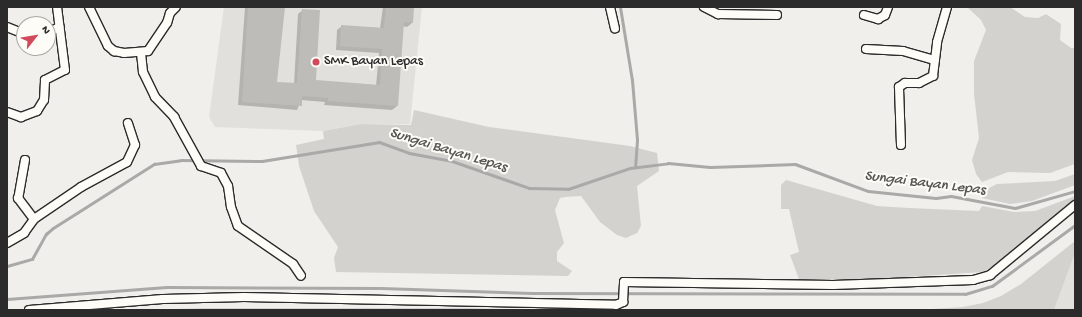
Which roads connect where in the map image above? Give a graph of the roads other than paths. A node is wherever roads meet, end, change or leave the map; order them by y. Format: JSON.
{"nodes":[{"id":1,"x":57,"y":7,"type":"edge"},
{"id":2,"x":89,"y":7,"type":"edge"},
{"id":3,"x":176,"y":7,"type":"edge"},
{"id":4,"x":610,"y":7,"type":"edge"},
{"id":5,"x":704,"y":7,"type":"edge"},
{"id":6,"x":888,"y":7,"type":"edge"},
{"id":7,"x":947,"y":7,"type":"edge"},
{"id":8,"x":777,"y":15,"type":"dead end"},
{"id":9,"x":864,"y":15,"type":"dead end"},
{"id":10,"x":59,"y":27,"type":"junction"},
{"id":11,"x":615,"y":28,"type":"dead end"},
{"id":12,"x":56,"y":29,"type":"edge"},
{"id":13,"x":866,"y":49,"type":"dead end"},
{"id":14,"x":141,"y":53,"type":"junction"},
{"id":15,"x":935,"y":60,"type":"junction"},
{"id":16,"x":7,"y":112,"type":"edge"},
{"id":17,"x":128,"y":123,"type":"dead end"},
{"id":18,"x":901,"y":145,"type":"dead end"},
{"id":19,"x":25,"y":160,"type":"dead end"},
{"id":20,"x":1075,"y":205,"type":"edge"},
{"id":21,"x":34,"y":219,"type":"junction"},
{"id":22,"x":7,"y":243,"type":"edge"},
{"id":23,"x":301,"y":276,"type":"dead end"},
{"id":24,"x":29,"y":310,"type":"edge"}],
"edges":[{"from":1,"to":10,"type":"street"},
{"from":2,"to":14,"type":"street"},
{"from":3,"to":14,"type":"street"},
{"from":4,"to":11,"type":"street"},
{"from":5,"to":8,"type":"street"},
{"from":6,"to":9,"type":"street"},
{"from":7,"to":15,"type":"street"},
{"from":10,"to":12,"type":"street"},
{"from":10,"to":16,"type":"street"},
{"from":13,"to":15,"type":"street"},
{"from":14,"to":23,"type":"street"},
{"from":15,"to":18,"type":"street"},
{"from":17,"to":21,"type":"street"},
{"from":19,"to":21,"type":"street"},
{"from":20,"to":24,"type":"street"},
{"from":21,"to":22,"type":"street"}]}
